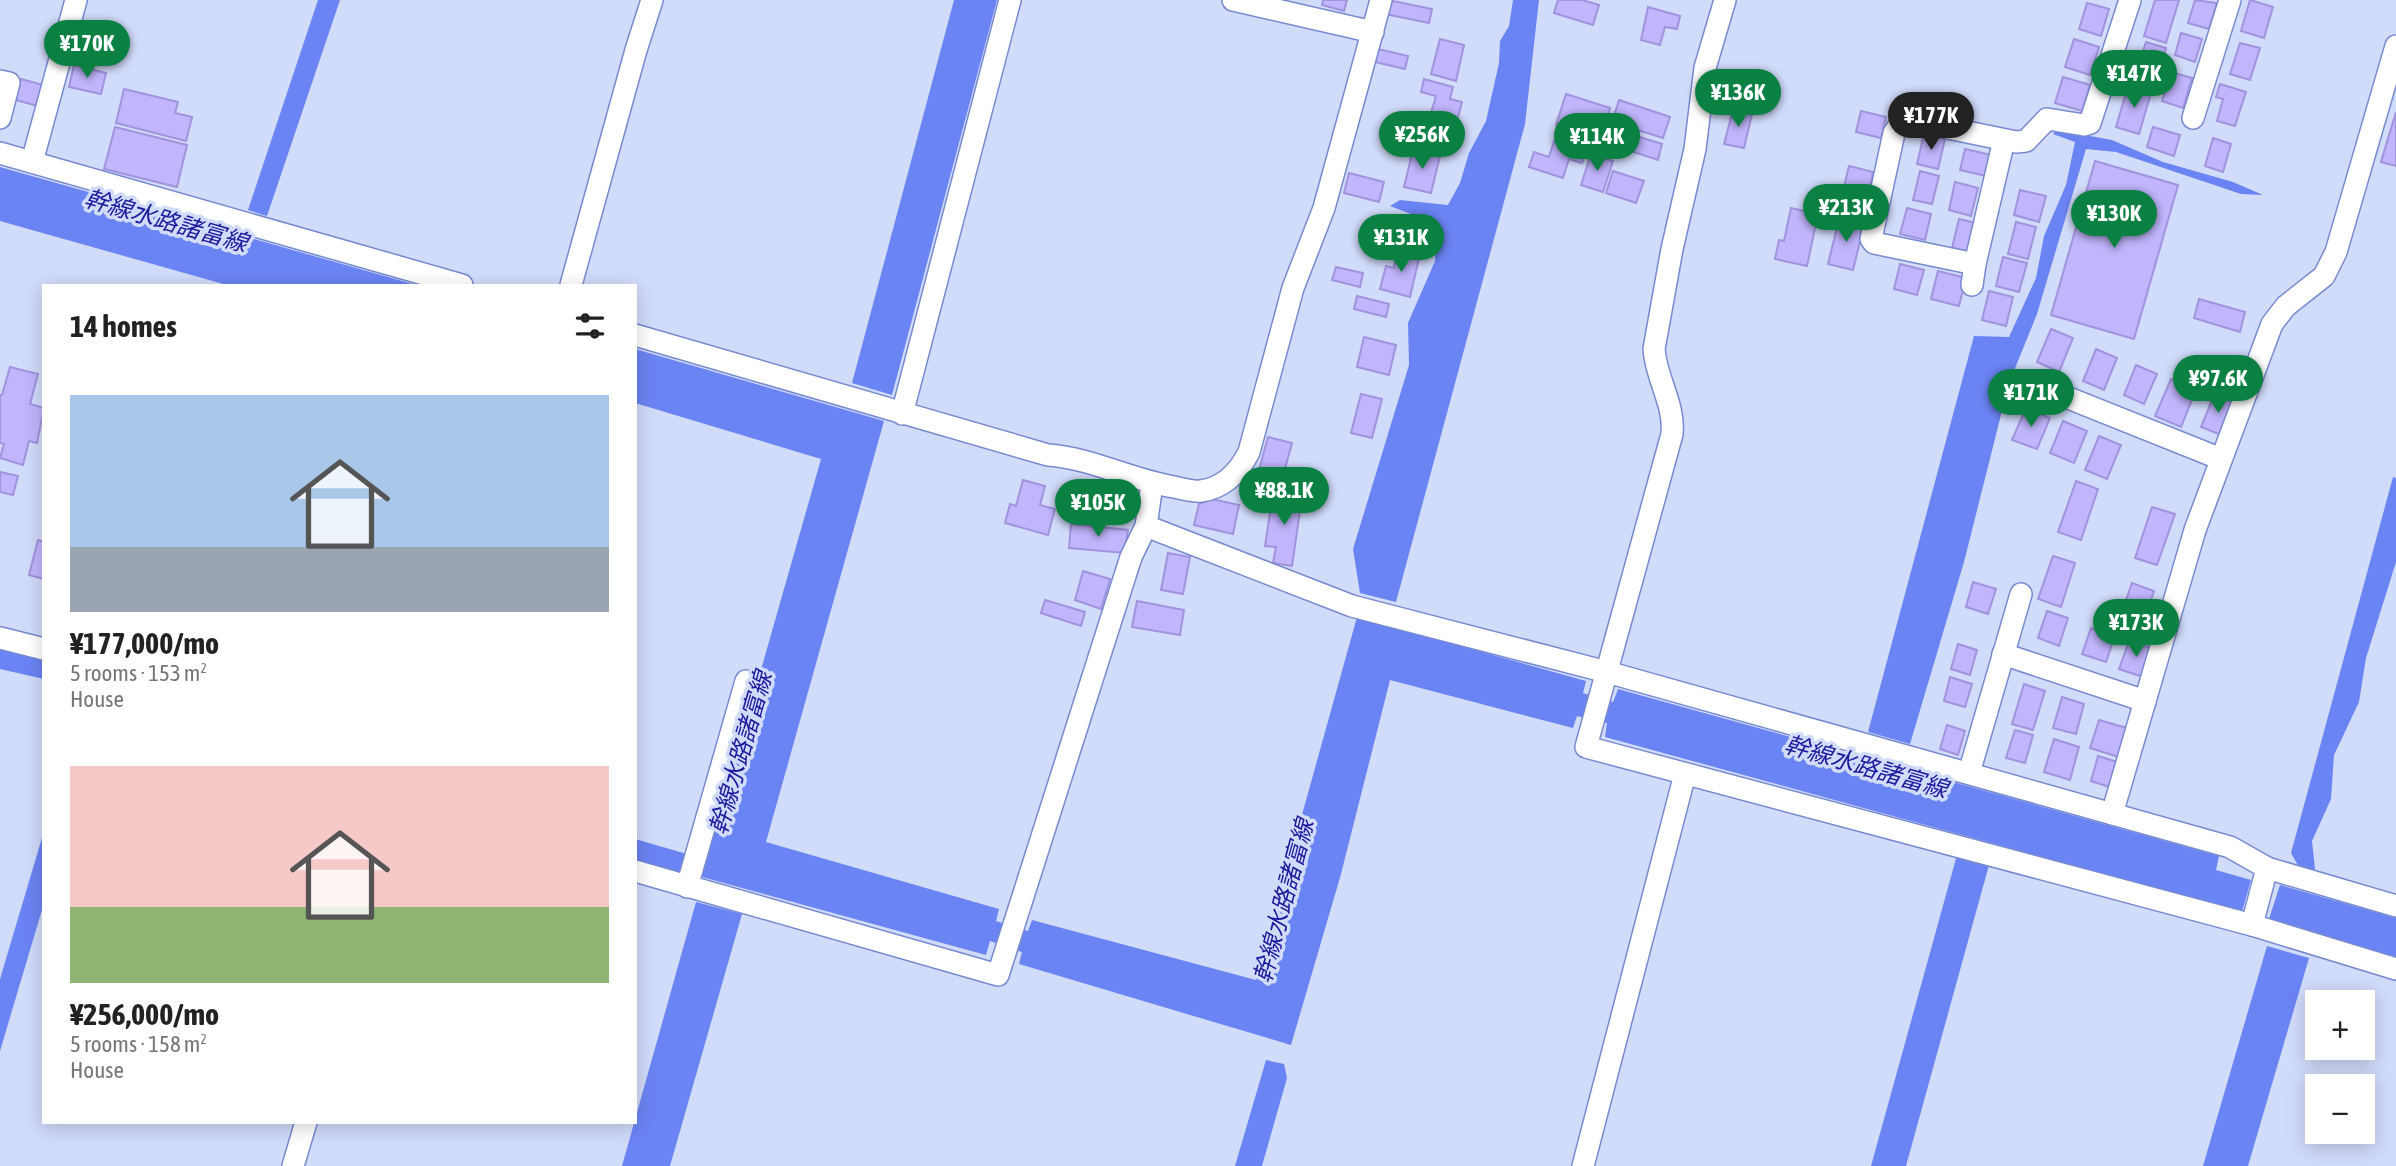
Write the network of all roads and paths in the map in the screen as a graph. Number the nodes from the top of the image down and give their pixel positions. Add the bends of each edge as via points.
1 (76, 0) edge
2 (652, 0) edge
3 (1010, 0) edge
4 (1233, 0) edge
5 (1381, 0) edge
6 (1725, 0) edge
7 (2130, 0) edge
8 (2230, 0) edge
9 (1373, 32) junction
10 (2396, 46) edge
11 (0, 80) edge
12 (0, 118) edge
13 (2193, 118) dead end
14 (2004, 140) junction
15 (0, 153) edge
16 (32, 162) junction
17 (459, 284) edge
18 (571, 284) edge
19 (637, 336) edge
20 (2026, 381) dead end
21 (902, 414) junction
22 (2221, 459) junction
23 (1152, 484) junction
24 (1146, 526) junction
25 (2021, 594) dead end
26 (0, 638) edge
27 (42, 648) edge
28 (2003, 654) junction
29 (1607, 672) junction
30 (746, 681) dead end
31 (2145, 701) junction
32 (1969, 773) junction
33 (1685, 774) junction
34 (2112, 814) junction
35 (637, 872) edge
36 (2265, 878) junction
37 (687, 887) junction
38 (2396, 906) edge
39 (2254, 918) junction
40 (2396, 969) edge
41 (305, 1124) edge
42 (293, 1166) edge
43 (1583, 1166) edge

1 - 16 street
2 - 18 street
3 - 21 street
4 - 9 street
5 - 9 street
6 - 29 street via 1705,68 1695,149 1654,349 1655,366 1671,410 1672,434
7 - 14 street via 2090,122 2047,119 2026,141
8 - 13 street
9 - 23 street via 1324,208 1293,288 1249,452 1241,468 1224,484 1199,492
10 - 22 street via 2336,252 2324,276 2286,306 2272,324
11 - 12 street via 9,83
14 - 14 street via 1974,275 1874,243 1871,239 1894,133 1902,121
15 - 16 street
16 - 17 street
19 - 21 street
20 - 22 street
21 - 23 street
22 - 31 street via 2195,530
23 - 24 street
24 - 29 street via 1352,606
24 - 37 street via 1131,557 998,975
25 - 28 street
26 - 27 street
28 - 31 street
28 - 32 street
29 - 32 street
29 - 33 street via 1586,747
30 - 37 street
31 - 34 street
32 - 34 street
33 - 39 street
33 - 43 street
34 - 36 street via 2230,848
35 - 37 street
36 - 38 street via 2304,879
36 - 39 street
39 - 40 street via 2294,939
41 - 42 street

